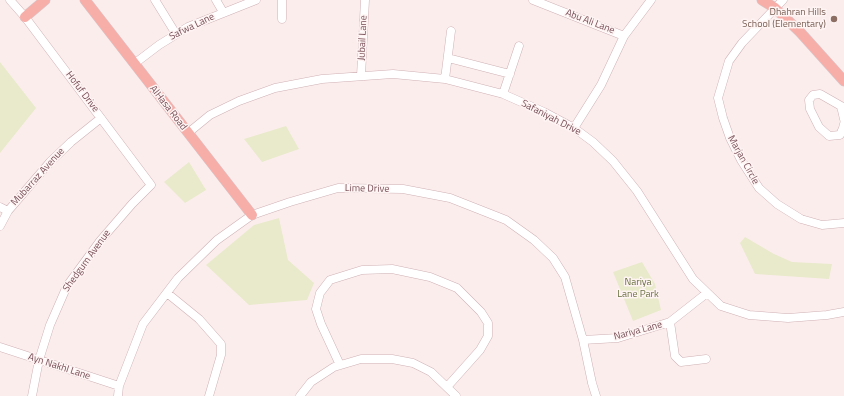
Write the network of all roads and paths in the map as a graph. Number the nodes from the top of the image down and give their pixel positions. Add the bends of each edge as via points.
1 (10, 0) edge
2 (45, 0) edge
3 (85, 0) edge
4 (156, 0) edge
5 (216, 0) edge
6 (256, 0) edge
7 (282, 0) edge
8 (365, 0) edge
9 (533, 0) edge
10 (650, 0) edge
11 (762, 0) edge
12 (783, 0) edge
13 (775, 8) junction
14 (223, 12) junction
15 (25, 17) junction
16 (282, 19) dead end
17 (451, 31) dead end
18 (176, 34) junction
19 (624, 36) junction
20 (519, 46) dead end
21 (448, 58) junction
22 (134, 64) junction
23 (510, 74) junction
24 (361, 76) junction
25 (445, 80) junction
26 (844, 81) edge
27 (503, 94) junction
28 (842, 105) edge
29 (101, 118) junction
30 (844, 119) edge
31 (844, 124) edge
32 (574, 128) junction
33 (188, 133) junction
34 (151, 185) joint
35 (0, 206) edge
36 (8, 210) junction
37 (252, 215) junction
38 (844, 223) edge
39 (0, 226) edge
40 (167, 293) junction
41 (707, 293) junction
42 (844, 312) edge
43 (670, 322) junction
44 (583, 340) junction
45 (0, 348) edge
46 (706, 359) dead end
47 (39, 360) junction
48 (337, 364) junction
49 (119, 386) junction
50 (447, 387) junction
51 (32, 396) edge
52 (118, 396) edge
53 (209, 396) edge
54 (300, 396) edge
55 (456, 396) edge
56 (596, 396) edge

1 - 15 street, Hofuf Drive
2 - 15 main road
3 - 22 main road, AlHasa Road
4 - 18 street
5 - 14 street
6 - 14 street, Safwa Lane
7 - 16 street
8 - 24 street, Jubail Lane
9 - 19 street, Abu Ali Lane
10 - 19 street
11 - 13 main road
12 - 13 street, Marjan Circle
13 - 26 main road
13 - 38 street, Marjan Circle via 729,61 718,98 723,118 741,160 763,192 800,219 822,225
14 - 18 street, Safwa Lane
15 - 29 street, Hofuf Drive
17 - 21 street
18 - 22 street, Safwa Lane
19 - 32 street via 601,86
20 - 23 street
21 - 23 street
21 - 25 street
22 - 33 main road, AlHasa Road
23 - 27 street
24 - 25 street, Safaniyah Drive via 393,74
24 - 33 street, Safaniyah Drive via 322,79 275,88 210,115
25 - 27 street, Safaniyah Drive
27 - 32 street, Safaniyah Drive
28 - 30 street
28 - 31 street via 820,94 809,100 810,109 819,127 829,136 840,135
29 - 34 street, Hofuf Drive
29 - 36 street, Mubarraz Avenue via 50,162
32 - 41 street, Safaniyah Drive via 613,161 638,191 693,279
33 - 37 main road, AlHasa Road
34 - 47 street, Shedgum Avenue via 100,241 67,286 50,325
35 - 36 street
36 - 39 street, Mubarraz Avenue
37 - 40 street, Lime Drive via 217,240 178,278
37 - 44 street, Lime Drive via 338,188 403,189 450,198 506,220 534,240 552,258 565,277
40 - 49 street, Lime Drive via 143,324
40 - 53 street via 199,319 221,344 221,355
41 - 42 street, Safaniyah Drive via 721,306 749,315 788,318
41 - 43 street, Nariya Lane
43 - 44 street, Nariya Lane via 618,338
43 - 46 street via 675,356 681,362
44 - 56 street, Lime Drive
45 - 47 street, Ayn Nakhl Lane
47 - 49 street, Ayn Nakhl Lane
47 - 51 street, Shedgum Avenue
48 - 50 street via 361,359 392,359 413,363 430,372
48 - 50 street via 316,309 320,293 330,280 362,270 392,269 430,277 457,288 488,323 488,336 480,350
48 - 54 street via 311,382
49 - 52 street, Lime Drive
50 - 55 street

